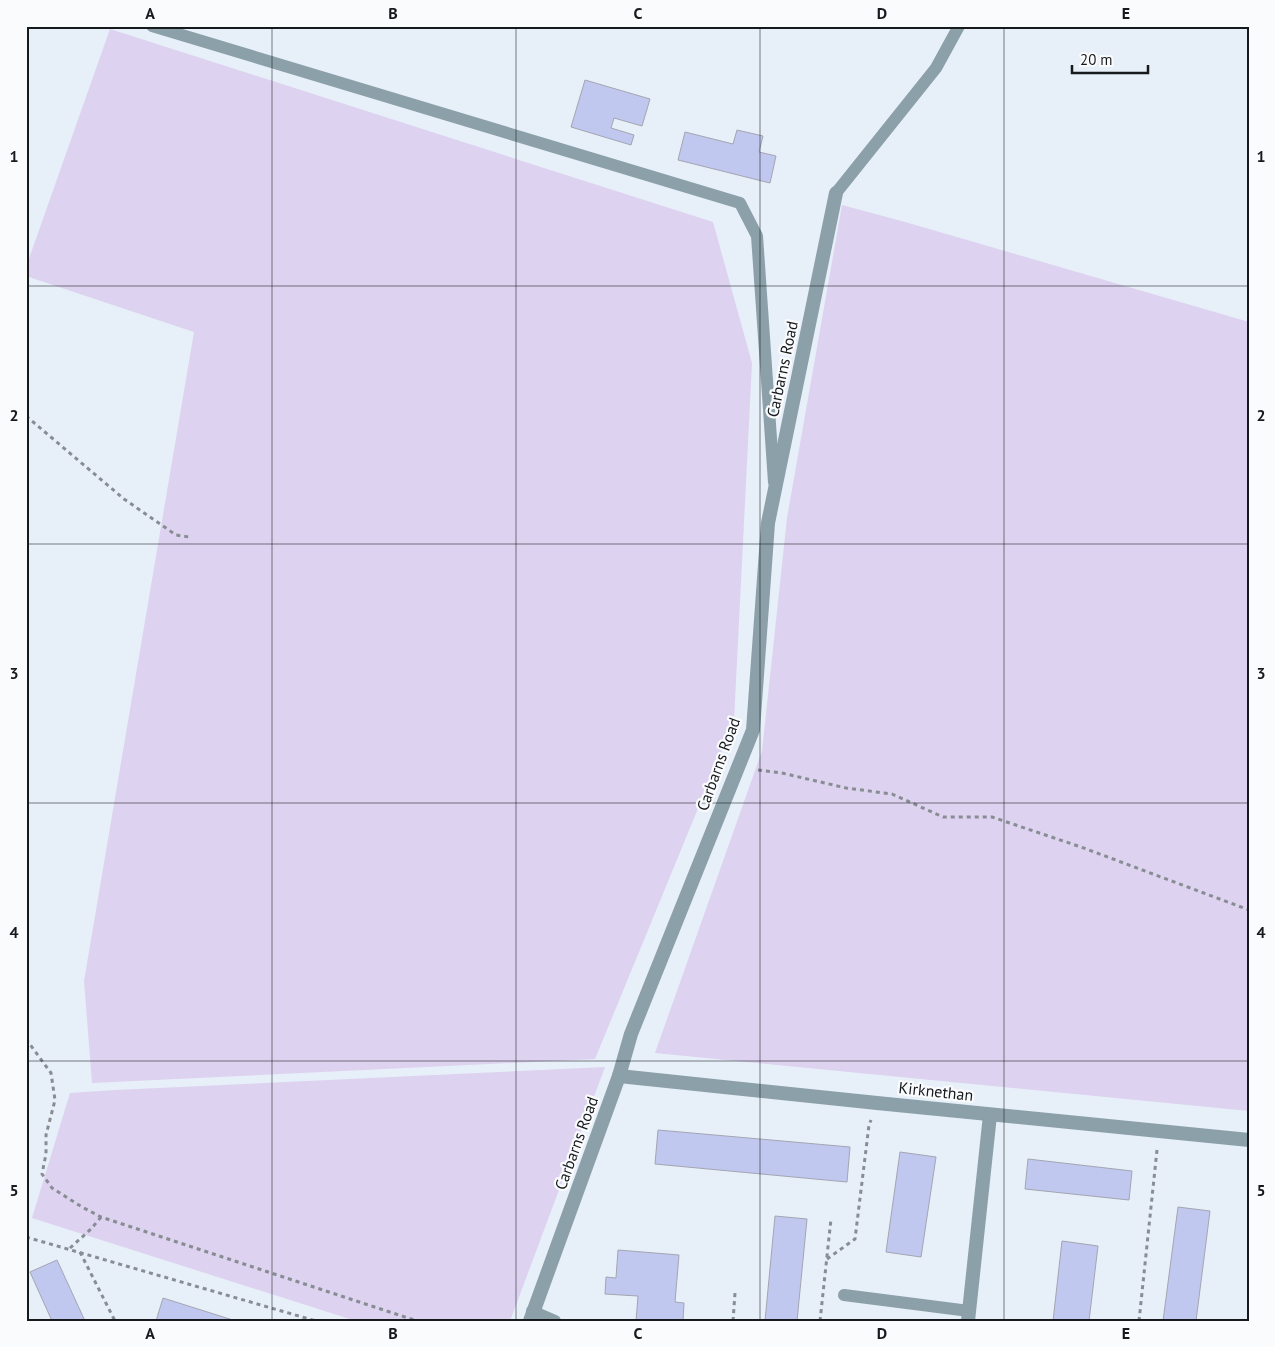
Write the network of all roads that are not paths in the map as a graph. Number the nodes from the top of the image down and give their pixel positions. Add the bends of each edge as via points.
1 (152, 26) edge
2 (959, 26) edge
3 (836, 193) joint
4 (774, 493) junction
5 (619, 1076) junction
6 (990, 1114) junction
7 (1249, 1140) edge
8 (844, 1295) dead end
9 (531, 1316) edge
10 (968, 1316) edge
11 (556, 1321) edge

1 - 4 lane via 740,203 757,236
2 - 3 lane via 936,68
3 - 4 street, Carbarns Road
4 - 5 street, Carbarns Road via 768,523 753,730 631,1034
5 - 6 street, Kirknethan
5 - 9 street, Carbarns Road
6 - 7 street, Kirknethan
6 - 10 street
8 - 10 lane
9 - 11 lane

